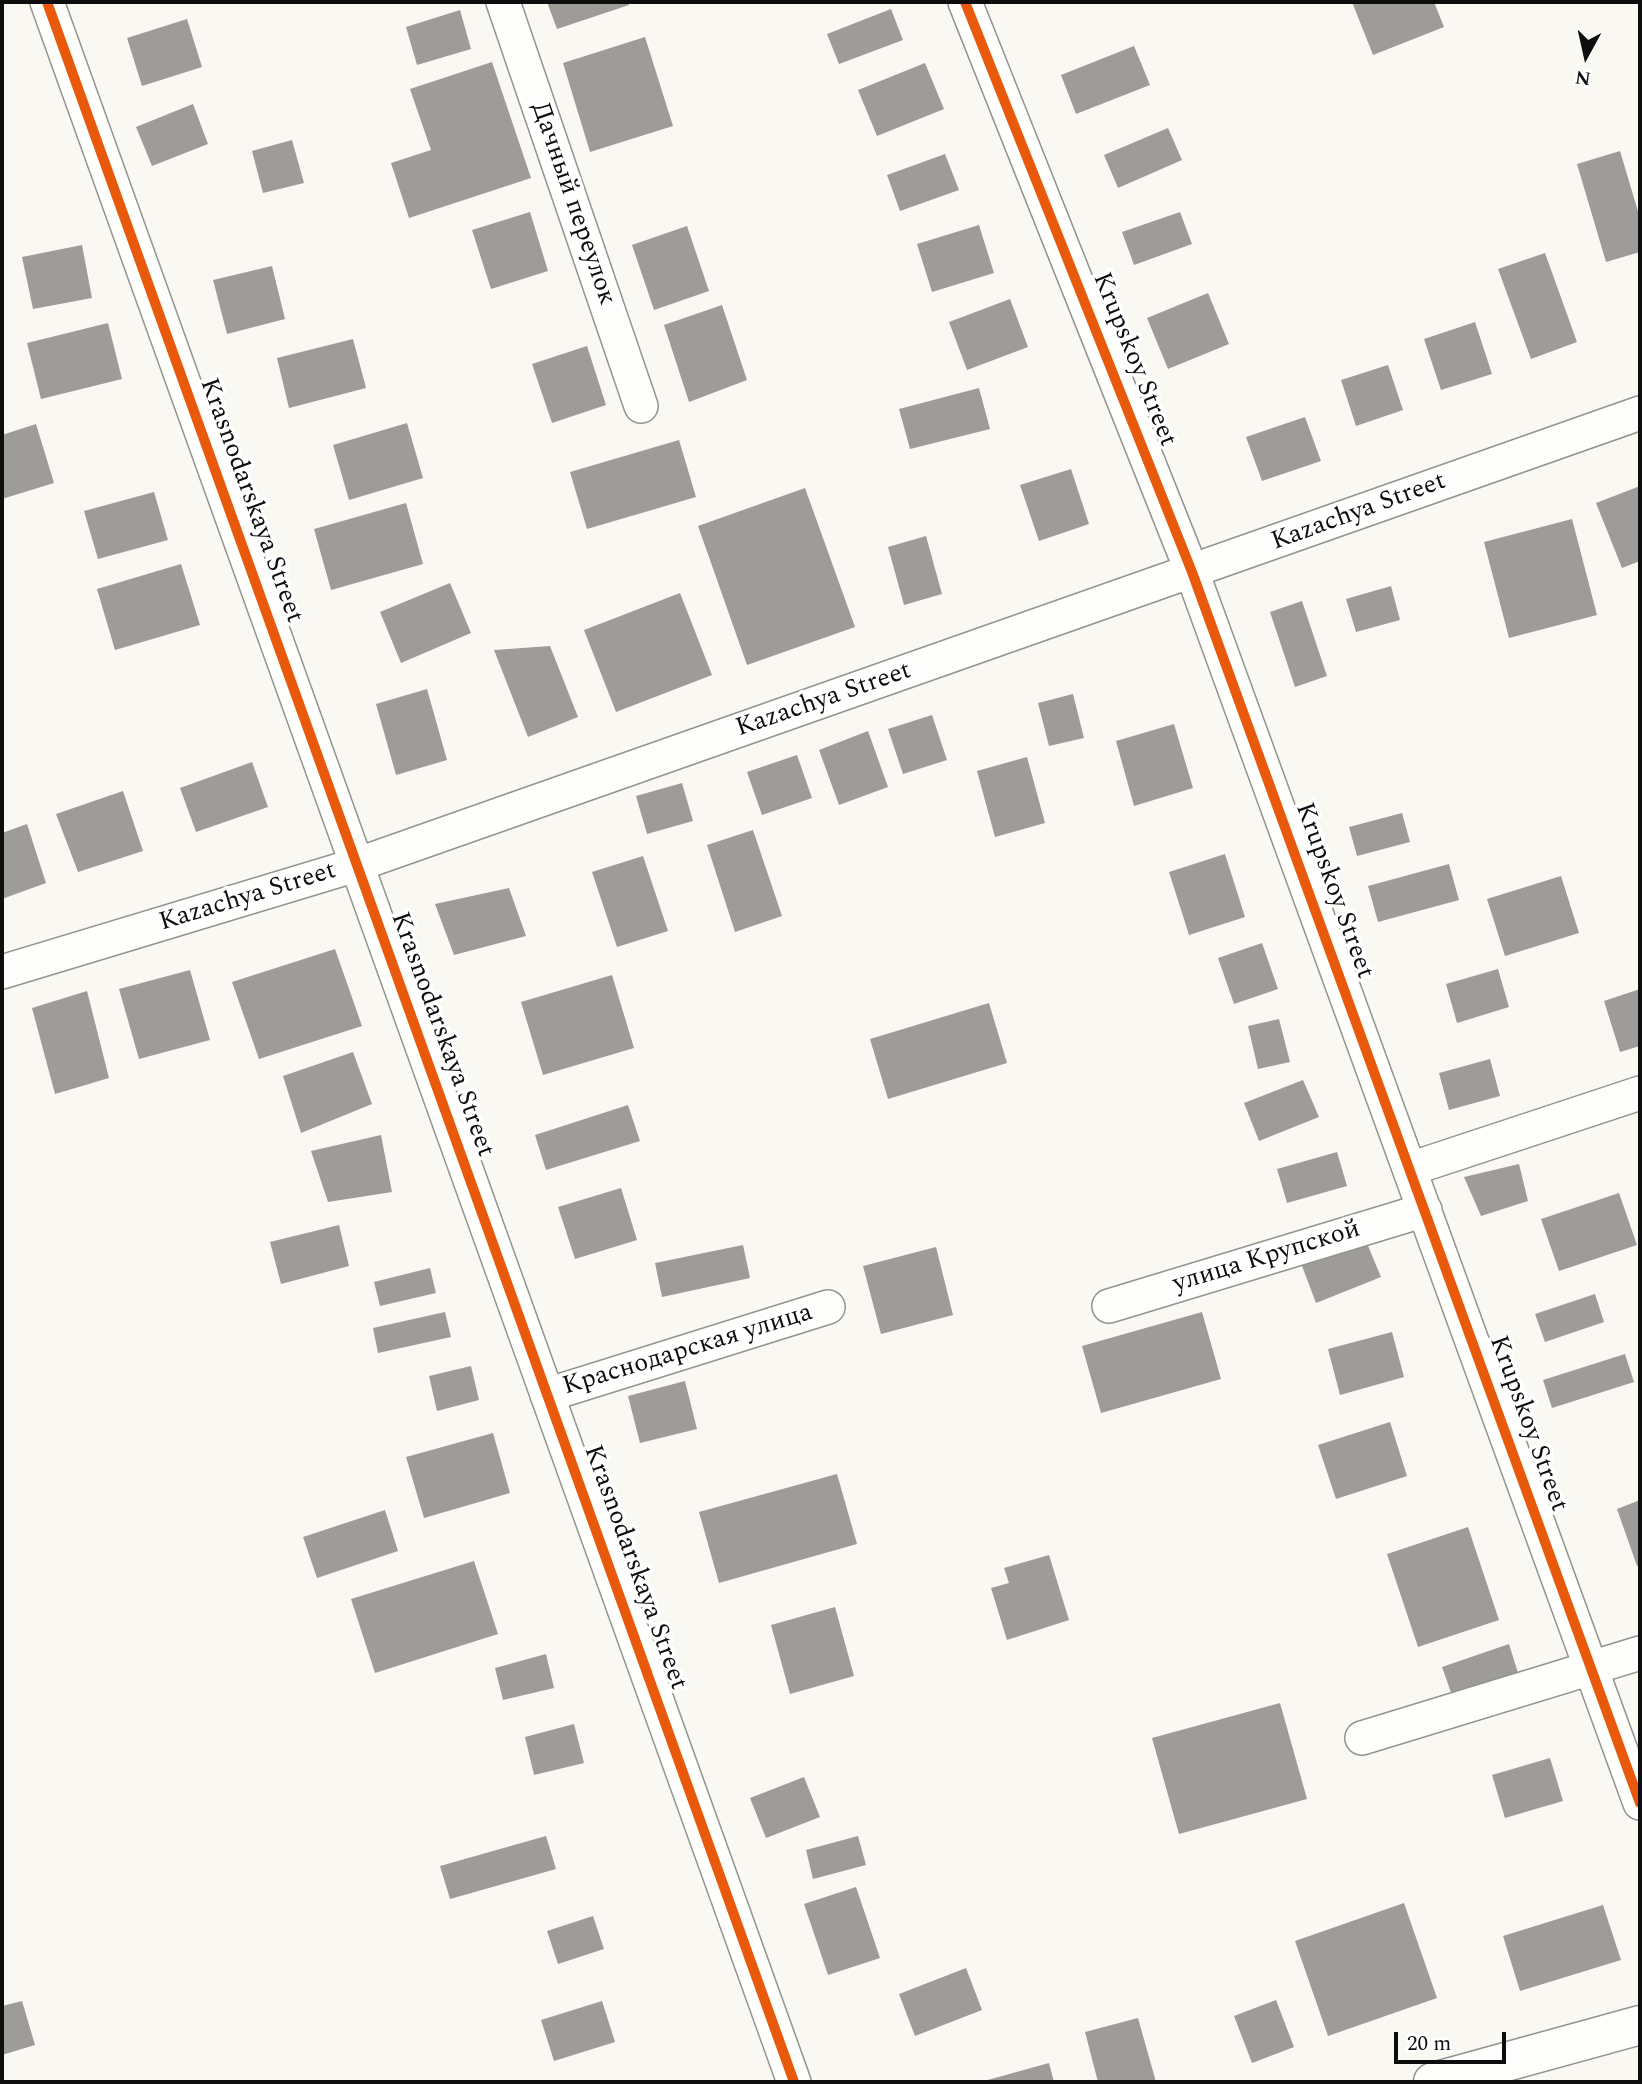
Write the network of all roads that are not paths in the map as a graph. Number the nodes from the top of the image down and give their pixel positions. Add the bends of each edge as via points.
1 (47, 2) edge
2 (503, 2) edge
3 (965, 2) edge
4 (640, 406) dead end
5 (1640, 412) edge
6 (1192, 572) junction
7 (356, 865) junction
8 (2, 972) edge
9 (1640, 1093) edge
10 (1409, 1169) junction
11 (1425, 1210) junction
12 (1109, 1306) dead end
13 (828, 1307) dead end
14 (547, 1395) junction
15 (1640, 1653) edge
16 (1591, 1668) junction
17 (1362, 1738) dead end
18 (1640, 1803) edge
19 (1640, 2025) edge
20 (794, 2082) edge
21 (1433, 2082) edge

1 - 7 street, Krasnodarskaya Street
2 - 4 street, Дачный переулок
3 - 6 street, Krupskoy Street
5 - 6 street, Kazachya Street
6 - 7 street, Kazachya Street
6 - 10 street, Krupskoy Street
7 - 8 street, Kazachya Street
7 - 14 street, Krasnodarskaya Street
9 - 10 street
10 - 11 street, Krupskoy Street
11 - 12 street, улица Крупской
11 - 16 street, Krupskoy Street
13 - 14 street, Краснодарская улица
14 - 20 street, Krasnodarskaya Street
15 - 16 street
16 - 17 street
16 - 18 street, Krupskoy Street
19 - 21 street

